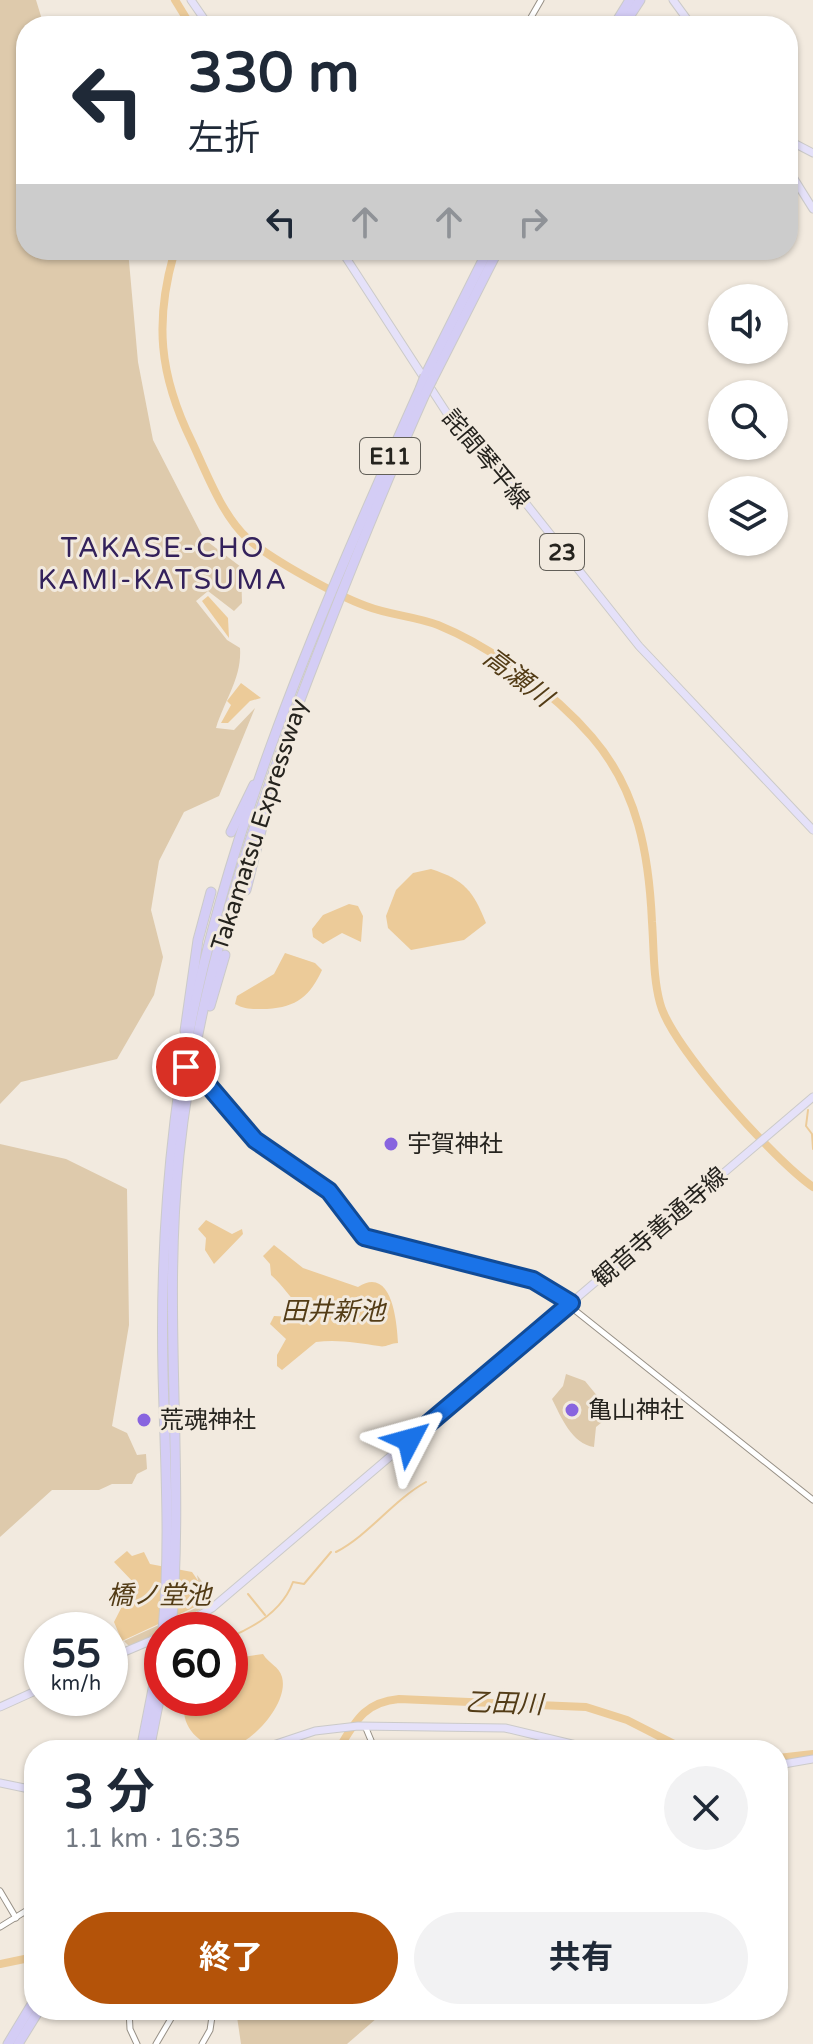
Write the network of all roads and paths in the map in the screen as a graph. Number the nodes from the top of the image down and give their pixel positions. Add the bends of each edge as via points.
1 (798, 185) edge
2 (813, 209) edge
3 (352, 260) edge
4 (483, 260) edge
5 (493, 260) edge
6 (428, 378) junction
7 (332, 607) junction
8 (293, 719) junction
9 (270, 754) junction
10 (813, 830) edge
11 (231, 832) dead end
12 (246, 890) dead end
13 (211, 892) dead end
14 (225, 955) dead end
15 (198, 1048) junction
16 (172, 1057) dead end
17 (813, 1097) edge
18 (175, 1122) junction
19 (571, 1303) junction
20 (813, 1500) edge
21 (171, 1558) junction
22 (165, 1612) edge
23 (172, 1612) edge
24 (205, 1612) edge
25 (24, 1696) edge
26 (0, 1707) edge
27 (148, 1716) edge
28 (156, 1716) edge
29 (365, 1726) junction
30 (143, 1740) edge
31 (151, 1740) edge
32 (286, 1740) edge
33 (371, 1740) edge
34 (555, 1740) edge
35 (813, 1759) edge
36 (788, 1763) edge
37 (0, 1783) edge
38 (24, 1788) edge
39 (0, 1891) edge
40 (24, 1913) edge
41 (16, 1918) junction
42 (0, 1927) edge
43 (24, 2018) edge
44 (33, 2020) edge
45 (130, 2020) edge
46 (170, 2020) edge
47 (212, 2020) edge
48 (8, 2044) edge
49 (18, 2044) edge
50 (137, 2044) edge
51 (156, 2044) edge
52 (202, 2044) edge

1 - 2 main road
3 - 10 main road, 詫間琴平線 / 23 via 450,418 524,501 639,646
4 - 6 highway, Takamatsu Expressway / E11
5 - 6 highway, Takamatsu Expressway / E11
6 - 7 highway, Takamatsu Expressway / E11, bridge
7 - 8 highway, Takamatsu Expressway / E11
7 - 9 highway, Takamatsu Expressway / E11
8 - 12 highway
8 - 15 highway, Takamatsu Expressway / E11 via 234,888
9 - 11 highway
9 - 18 highway, Takamatsu Expressway / E11 via 226,886
13 - 18 highway via 188,998
14 - 15 highway
15 - 21 highway, Takamatsu Expressway / E11 via 179,1155 172,1250
16 - 19 street, bridge via 201,1076 241,1127 329,1191 364,1237 533,1280
17 - 19 main road, 観音寺善通寺線
18 - 21 highway, Takamatsu Expressway / E11 via 163,1305
19 - 20 street
19 - 24 main road, 観音寺善通寺線
21 - 22 highway, Takamatsu Expressway / E11
21 - 23 highway, Takamatsu Expressway / E11
25 - 26 main road
27 - 30 highway
28 - 31 highway
29 - 32 main road
29 - 33 street
29 - 34 main road via 505,1728
35 - 36 main road
37 - 38 main road
39 - 41 street
40 - 41 street
41 - 42 street
43 - 48 highway
44 - 49 highway
45 - 50 street
46 - 51 street
47 - 52 street

